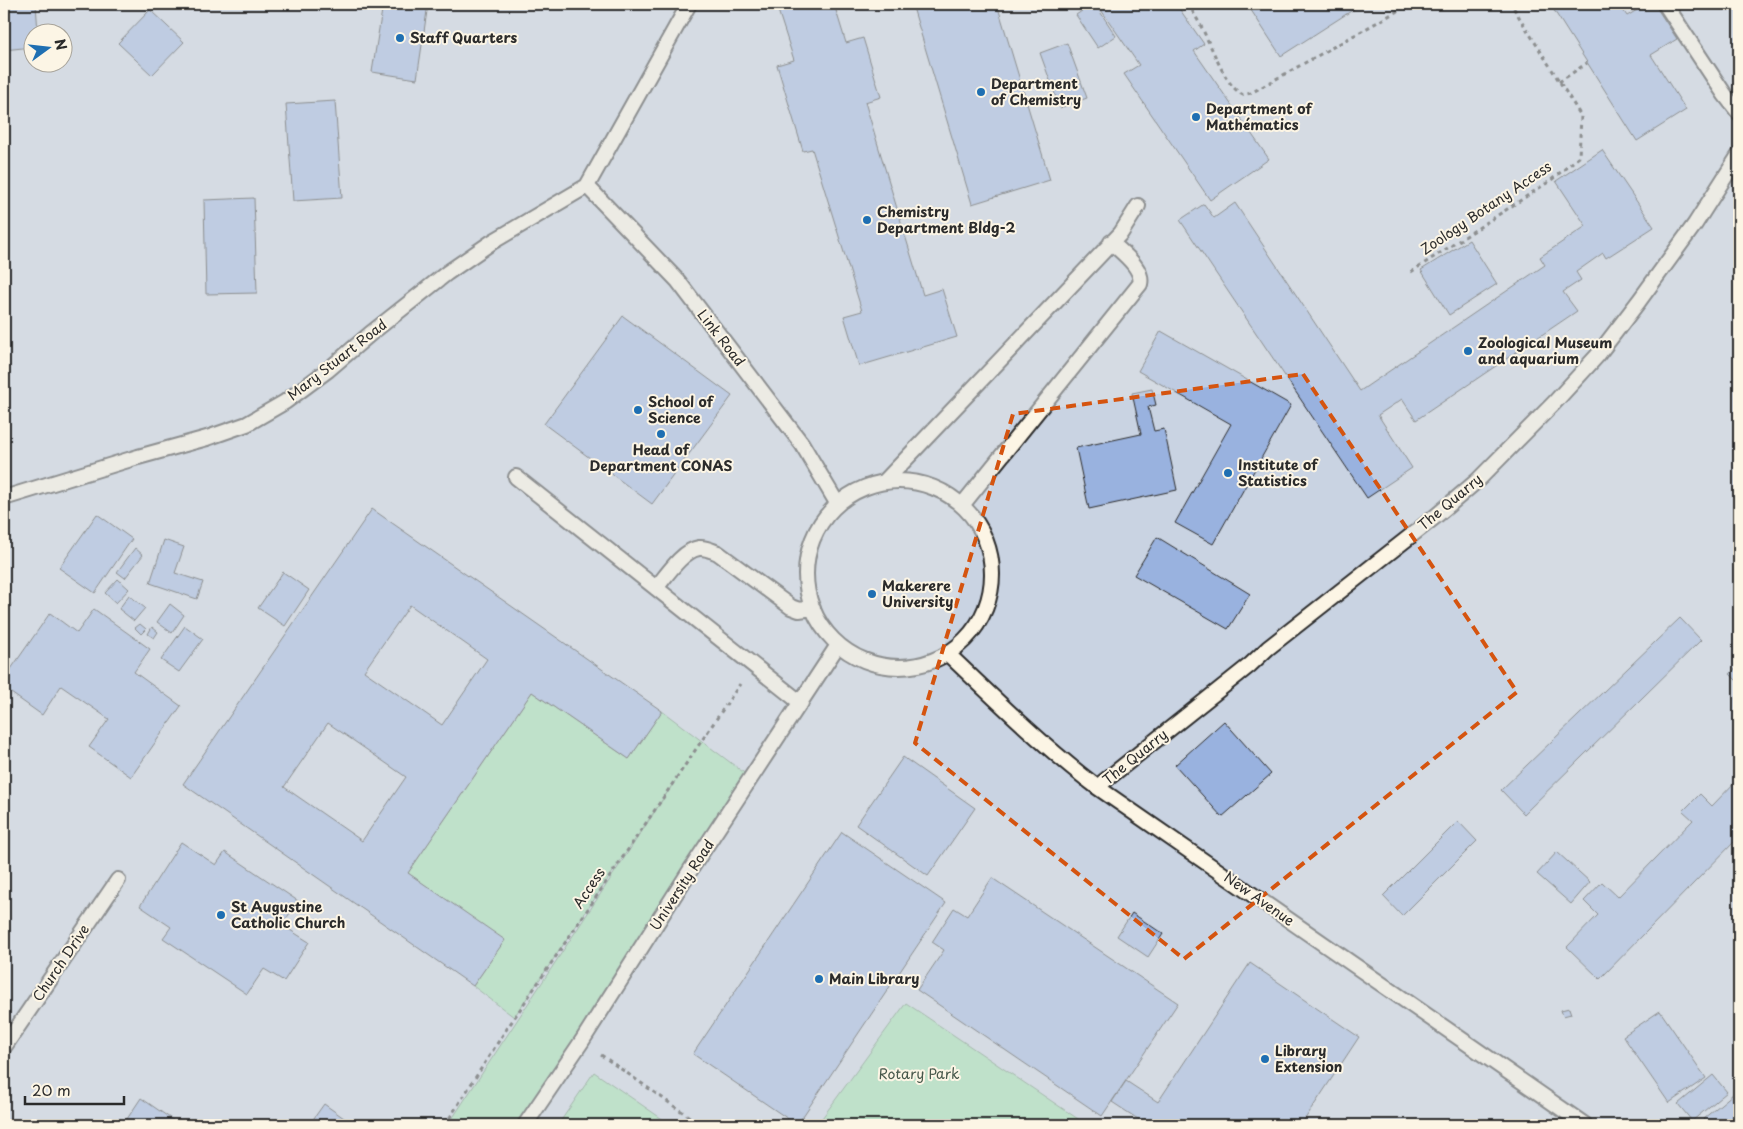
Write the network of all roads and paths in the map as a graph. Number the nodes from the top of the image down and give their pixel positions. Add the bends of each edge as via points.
1 (689, 4) edge
2 (1188, 4) edge
3 (1410, 4) edge
4 (1511, 4) edge
5 (1665, 4) edge
6 (1587, 63) dead end
7 (1559, 82) junction
8 (1739, 113) edge
9 (1739, 155) edge
10 (588, 186) junction
11 (1138, 206) dead end
12 (1111, 242) junction
13 (1411, 272) dead end
14 (516, 477) dead end
15 (886, 480) junction
16 (4, 498) edge
17 (837, 503) junction
18 (963, 504) junction
19 (656, 588) junction
20 (813, 608) junction
21 (838, 645) junction
22 (948, 654) junction
23 (753, 665) junction
24 (801, 703) junction
25 (1097, 787) junction
26 (118, 880) dead end
27 (582, 1042) junction
28 (4, 1047) edge
29 (445, 1125) edge
30 (524, 1125) edge
31 (701, 1125) edge
32 (1585, 1125) edge

1 - 10 lane
2 - 3 path via 1227,78 1241,94 1246,95
4 - 7 path, Zoology Botany Access
5 - 8 lane
6 - 7 path
7 - 13 path, Zoology Botany Access via 1581,116 1578,156 1550,181
9 - 25 lane, The Quarry via 1695,224 1597,356 1478,480
10 - 16 lane, Mary Stuart Road via 447,272 328,370 285,402 247,424
10 - 17 lane, Link Road via 678,281 802,444
11 - 12 lane
12 - 15 lane
12 - 18 lane via 1137,268 1140,284
14 - 19 lane
15 - 17 lane via 860,488
15 - 18 lane via 914,480 940,489
17 - 20 lane via 817,528 807,558 807,591
18 - 22 lane via 981,527 991,554 993,583 985,612 970,636
19 - 20 lane via 687,552 706,548 718,553 792,607 798,610
19 - 23 lane
20 - 21 lane via 818,620
21 - 22 lane via 863,661 892,668 921,666
21 - 24 lane, University Road
22 - 25 lane, New Avenue via 1033,734
23 - 24 lane
23 - 29 path, Access
24 - 27 lane, University Road
25 - 32 lane, New Avenue
26 - 28 lane, Church Drive
27 - 30 lane, University Road
27 - 31 path

